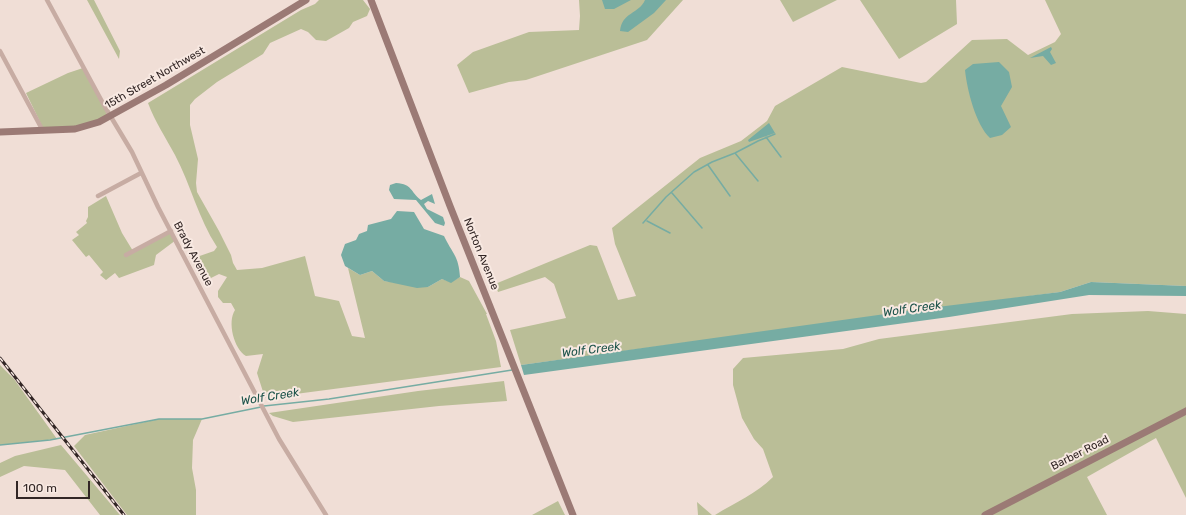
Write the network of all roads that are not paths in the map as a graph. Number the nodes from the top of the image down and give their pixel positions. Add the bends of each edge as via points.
1 (47, 0) edge
2 (306, 0) edge
3 (371, 0) edge
4 (0, 51) edge
5 (111, 116) junction
6 (42, 131) junction
7 (0, 132) edge
8 (141, 173) junction
9 (98, 196) dead end
10 (171, 231) junction
11 (126, 255) dead end
12 (1186, 411) edge
13 (326, 515) edge
14 (573, 515) edge
15 (985, 515) edge

1 - 5 street, Brady Avenue
2 - 5 main road, 15th Street Northwest
3 - 14 main road, Norton Avenue
4 - 6 street
5 - 6 main road, 15th Street Northwest via 75,129
5 - 8 street, Brady Avenue
6 - 7 main road, 15th Street Northwest
8 - 9 street
8 - 10 street, Brady Avenue
10 - 11 street
10 - 13 street, Brady Avenue via 258,400
12 - 15 main road, Barber Road

